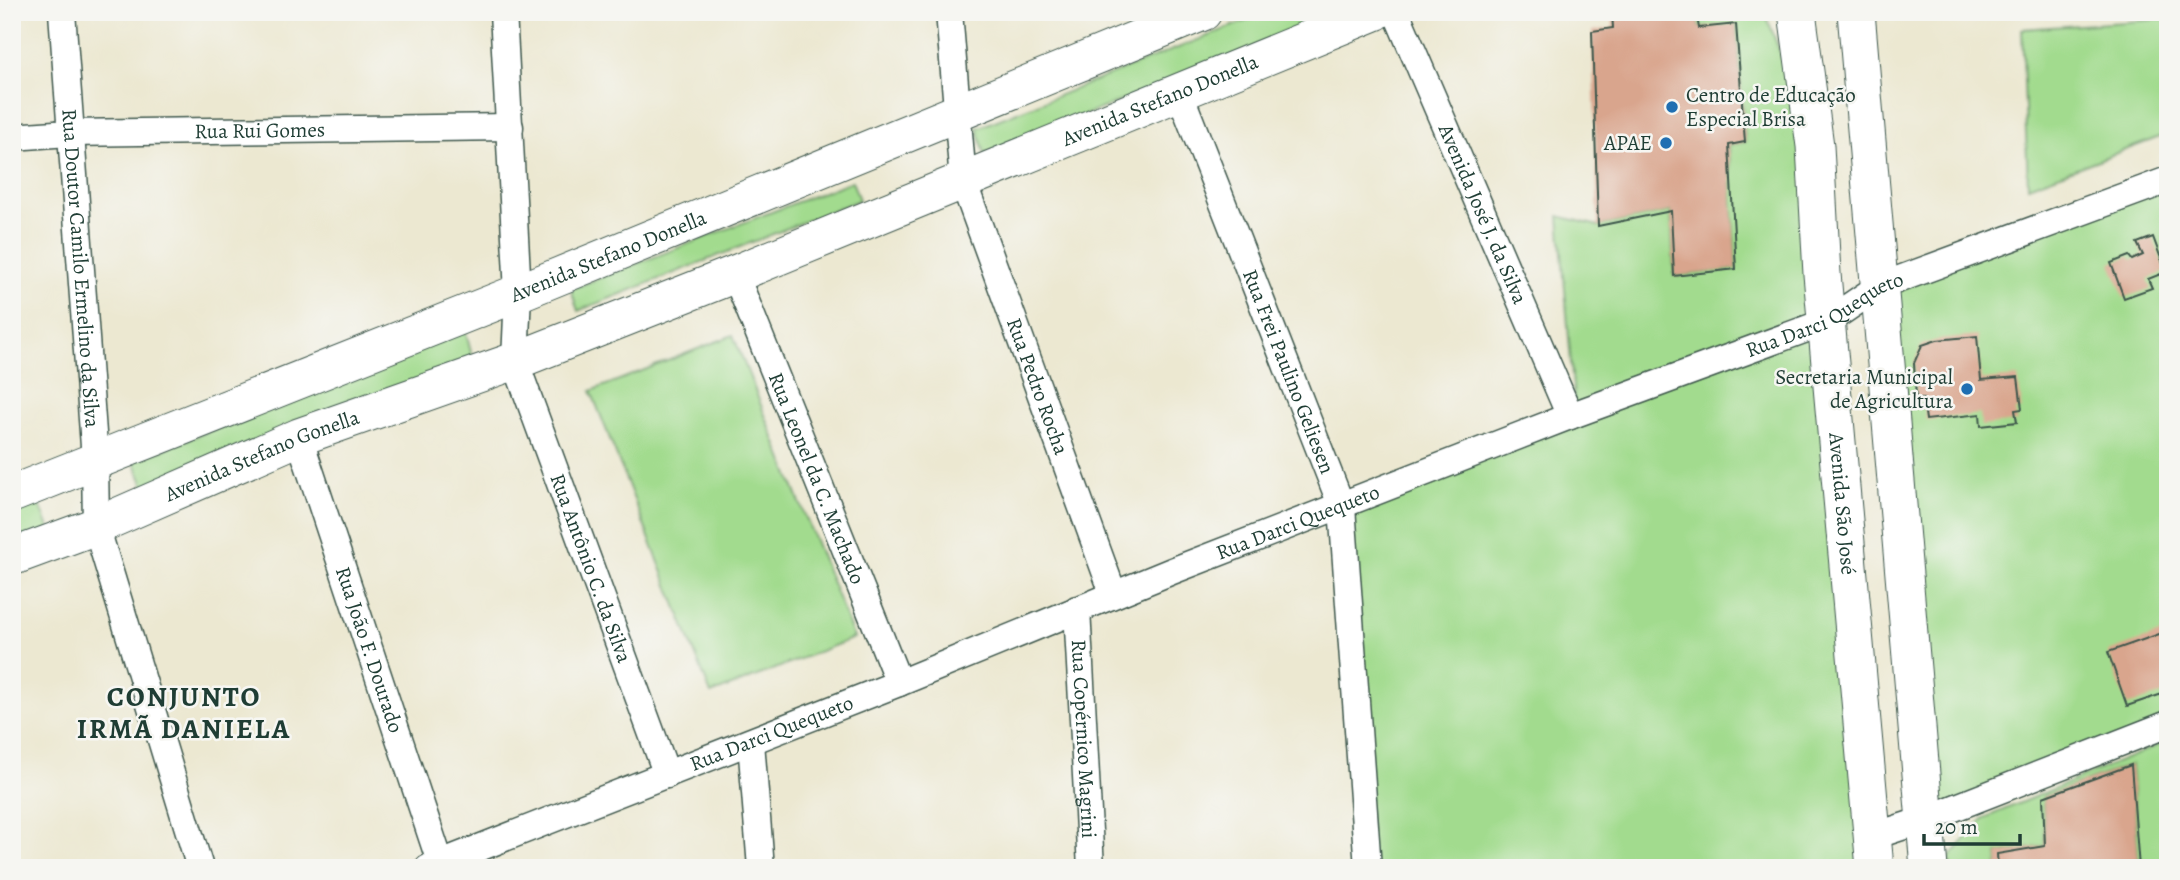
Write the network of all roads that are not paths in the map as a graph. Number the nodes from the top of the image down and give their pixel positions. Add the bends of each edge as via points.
1 (62, 12) edge
2 (503, 12) edge
3 (948, 12) edge
4 (1203, 12) edge
5 (1375, 12) edge
6 (1396, 12) edge
7 (1797, 12) edge
8 (1856, 12) edge
9 (1180, 94) junction
10 (956, 113) junction
11 (510, 127) junction
12 (69, 133) junction
13 (12, 137) edge
14 (2168, 180) edge
15 (963, 181) junction
16 (735, 274) junction
17 (1878, 287) junction
18 (518, 293) junction
19 (1828, 321) junction
20 (515, 361) junction
21 (1570, 416) junction
22 (299, 438) junction
23 (95, 460) junction
24 (12, 494) edge
25 (1342, 507) junction
26 (96, 526) junction
27 (12, 557) edge
28 (1113, 593) junction
29 (1077, 609) junction
30 (899, 683) junction
31 (2168, 724) edge
32 (751, 742) junction
33 (667, 775) junction
34 (1926, 819) junction
35 (1875, 852) edge
36 (437, 866) edge
37 (200, 868) edge
38 (761, 868) edge
39 (1091, 868) edge
40 (1368, 868) edge
41 (1929, 868) edge

1 - 12 street, Rua Doutor Camilo Ermelino da Silva
2 - 11 street
3 - 10 street, Rua Pedro Rocha
4 - 10 street, Avenida Stefano Donella
5 - 9 street, Avenida Stefano Donella
6 - 21 street, Avenida José J. da Silva
7 - 19 street, Avenida São José via 1815,146
8 - 17 street
9 - 15 street, Avenida Stefano Donella
9 - 25 street, Rua Frei Paulino Geliesen
10 - 15 street, Rua Pedro Rocha
10 - 18 street, Avenida Stefano Donella
11 - 12 street, Rua Rui Gomes
11 - 18 street
12 - 13 street, Rua Rui Gomes
12 - 23 street, Rua Doutor Camilo Ermelino da Silva
14 - 17 street, Rua Darci Quequeto
15 - 16 street, Avenida Stefano Donella
15 - 28 street, Rua Pedro Rocha
16 - 20 street, Avenida Stefano Donella
16 - 30 street, Rua Leonel da C. Machado
17 - 19 street, Rua Darci Quequeto
17 - 34 street
18 - 20 street
18 - 23 street, Avenida Stefano Donella
19 - 21 street, Rua Darci Quequeto
19 - 35 street, Avenida São José
20 - 22 street, Avenida Stefano Gonella
20 - 33 street, Rua Antônio C. da Silva
21 - 25 street, Rua Darci Quequeto
22 - 26 street, Avenida Stefano Gonella
22 - 36 street, Rua João F. Dourado
23 - 24 street, Avenida Stefano Donella
23 - 26 street, Rua Doutor Camilo Ermelino da Silva
25 - 28 street, Rua Darci Quequeto
25 - 40 street, Rua Frei Paulino Geliesen
26 - 27 street, Avenida Stefano Gonella
26 - 37 street, Rua Doutor Camilo Ermelino da Silva
28 - 29 street, Rua Darci Quequeto
29 - 30 street, Rua Darci Quequeto
29 - 39 street, Rua Copérnico Magrini
30 - 32 street, Rua Darci Quequeto
31 - 34 street
32 - 33 street, Rua Darci Quequeto
32 - 38 street
33 - 36 street, Rua Darci Quequeto
34 - 35 street
34 - 41 street

